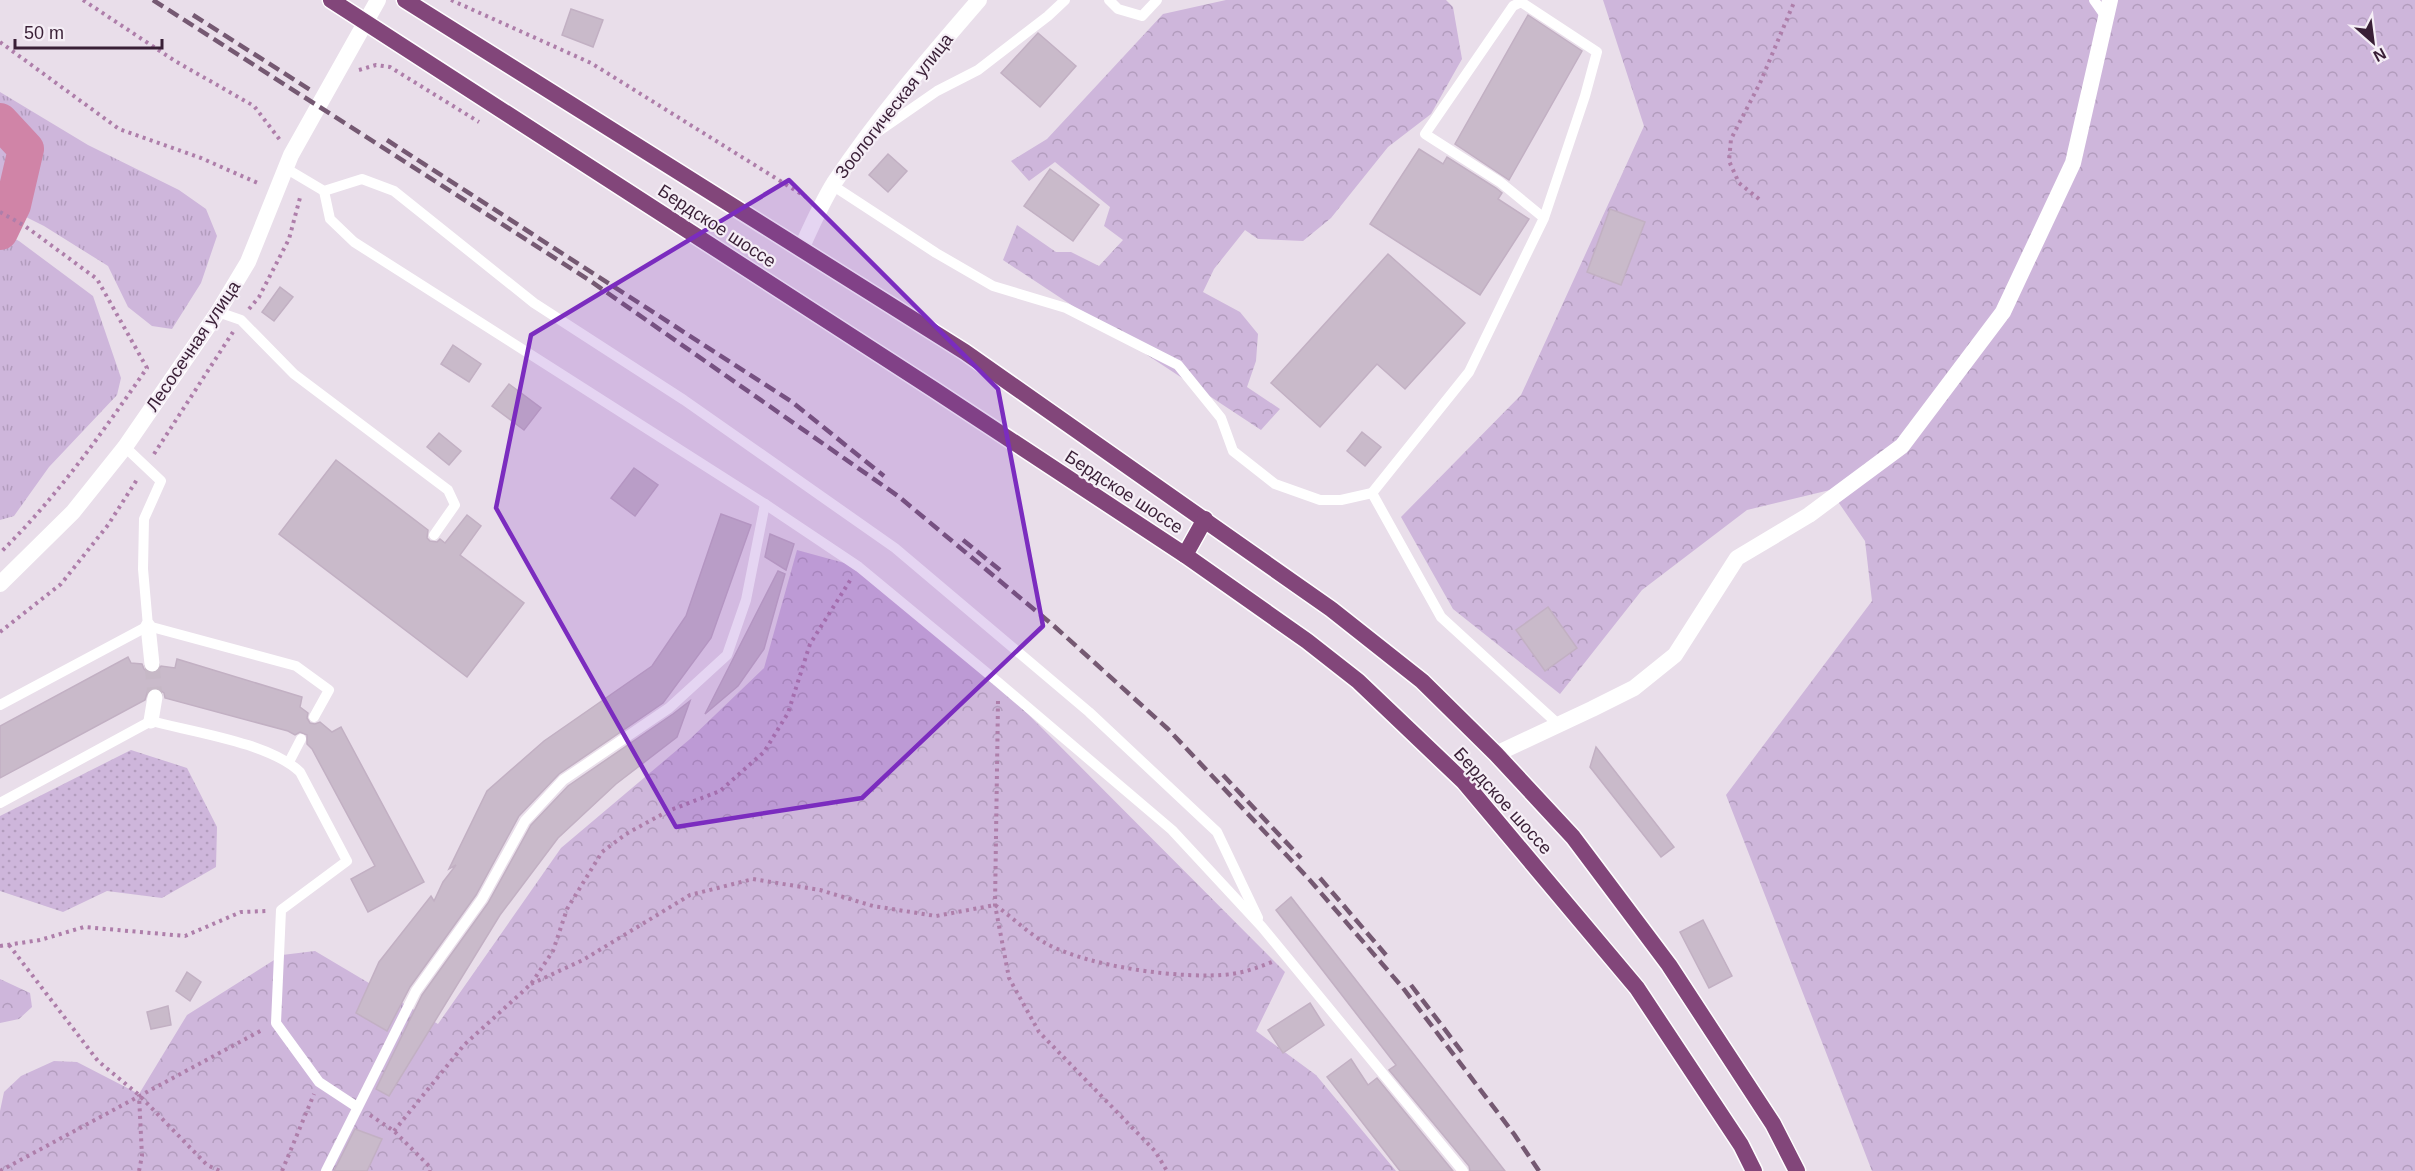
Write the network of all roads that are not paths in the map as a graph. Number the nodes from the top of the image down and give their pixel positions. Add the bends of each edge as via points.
1 (331, 0) edge
2 (378, 0) edge
3 (405, 0) edge
4 (979, 0) edge
5 (1065, 0) edge
6 (1108, 0) edge
7 (1157, 0) edge
8 (2094, 0) edge
9 (2108, 8) edge
10 (365, 22) junction
11 (862, 143) junction
12 (292, 172) dead end
13 (832, 185) junction
14 (324, 191) junction
15 (1544, 218) junction
16 (801, 249) junction
17 (218, 312) junction
18 (125, 447) junction
19 (1372, 493) junction
20 (765, 504) junction
21 (1205, 519) junction
22 (434, 535) dead end
23 (1185, 555) junction
24 (0, 584) edge
25 (148, 626) junction
26 (152, 664) tunnel mouth
27 (155, 697) tunnel mouth
28 (0, 705) edge
29 (314, 717) dead end
30 (151, 721) junction
31 (1558, 724) junction
32 (301, 739) dead end
33 (1496, 754) junction
34 (289, 762) junction
35 (0, 803) edge
36 (1262, 927) junction
37 (357, 1107) junction
38 (326, 1171) edge
39 (1463, 1171) edge
40 (1754, 1171) edge
41 (1797, 1171) edge

1 - 10 highway, Бердское шоссе
2 - 10 street
3 - 16 highway, Бердское шоссе
4 - 11 street, Зоологическая улица
5 - 11 lane via 978,70 936,91
6 - 7 lane via 1118,9 1142,16
8 - 9 lane
9 - 31 street via 2073,163 2013,291 2003,312 1902,446 1809,515 1737,558 1675,655 1634,688
10 - 17 street, Лесосечная улица via 291,155 248,262
10 - 23 highway, Бердское шоссе
11 - 13 street, Зоологическая улица
12 - 14 lane
13 - 16 street, Зоологическая улица
13 - 19 lane via 993,286 1066,309 1178,365 1221,418 1233,451 1275,484 1320,500
14 - 20 lane via 330,219 354,242
14 - 36 lane via 362,179 394,191 534,303 684,400 895,548 1089,712 1217,832
15 - 15 lane via 1500,182 1425,134 1513,6 1521,2 1597,52
15 - 19 lane via 1468,372
16 - 21 highway, Бердское шоссе via 965,352
17 - 18 street, Лесосечная улица
17 - 22 lane via 241,320 294,374 448,490 455,505
18 - 24 street, Лесосечная улица via 74,512
18 - 25 lane via 161,481 144,519
19 - 31 lane via 1441,617
20 - 36 lane via 859,567 1172,830
20 - 37 lane via 746,600 727,655 669,708 563,780 525,821 482,899 416,992
21 - 23 highway
21 - 33 highway, Бердское шоссе via 1331,609 1422,681
23 - 40 highway, Бердское шоссе via 1358,681 1464,782 1638,988
25 - 26 street
25 - 28 lane
25 - 29 lane via 296,666 329,690
27 - 30 street
30 - 34 lane via 270,752
30 - 35 lane
31 - 33 street
32 - 34 lane
33 - 41 highway, Бердское шоссе via 1573,837 1669,965 1773,1124
34 - 37 lane via 300,772 347,861 281,910 276,1023 319,1082
36 - 39 lane
37 - 38 lane

